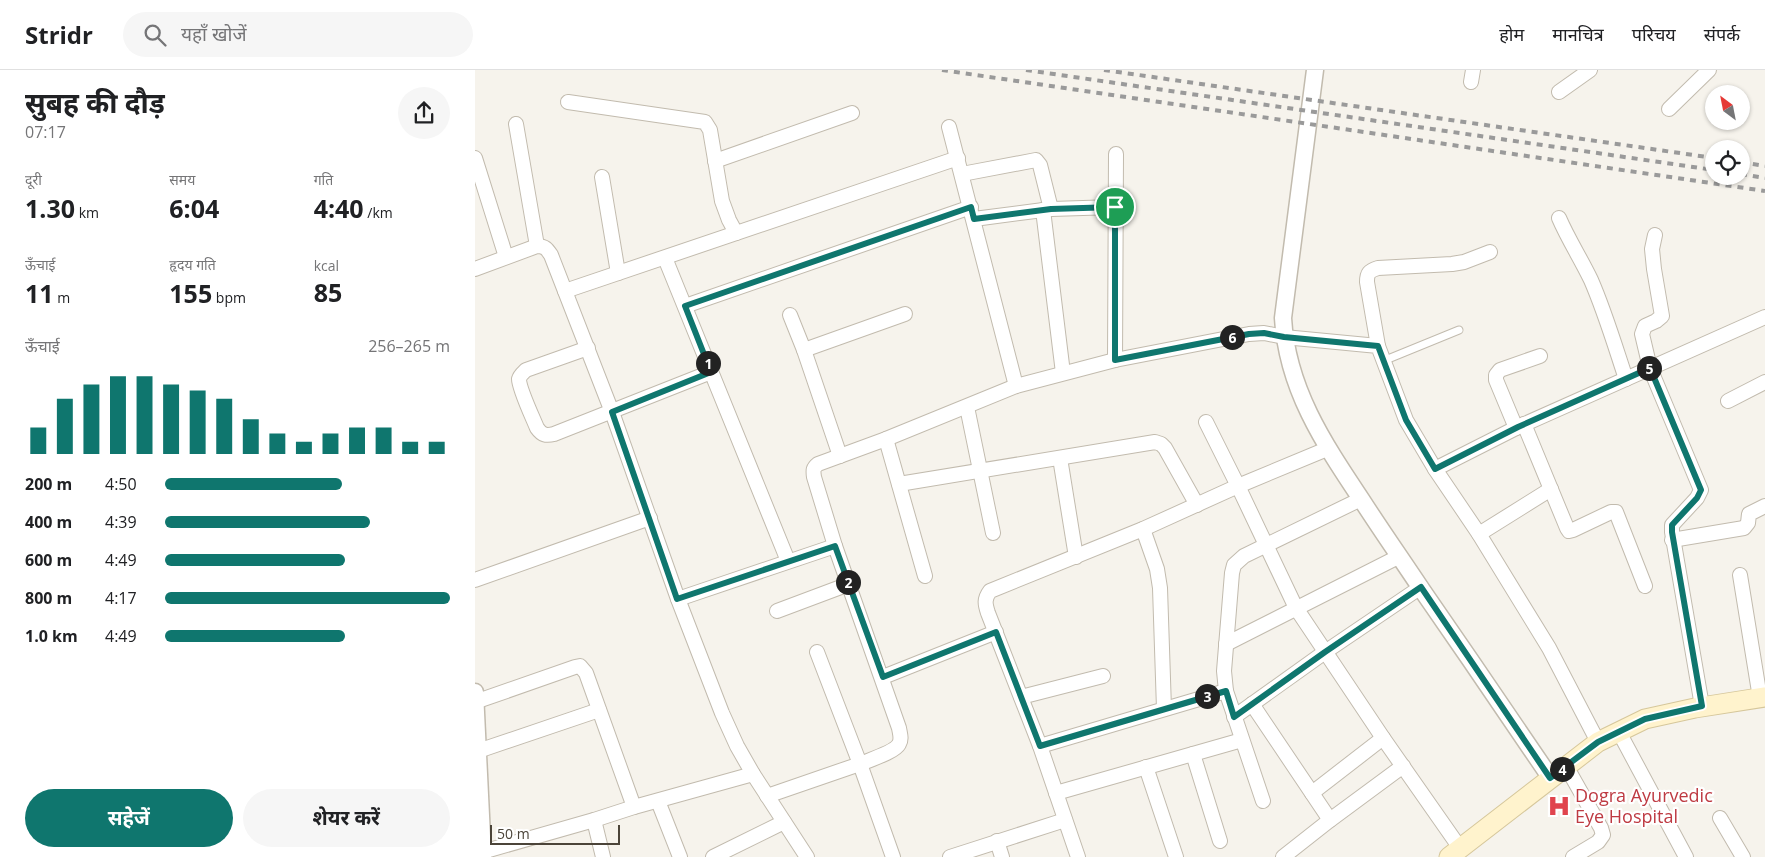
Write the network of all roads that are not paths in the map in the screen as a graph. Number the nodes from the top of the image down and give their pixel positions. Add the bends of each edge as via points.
1 (1315, 70) edge
2 (1590, 70) edge
3 (1709, 70) edge
4 (1559, 92) dead end
5 (568, 102) dead end
6 (1669, 108) dead end
7 (852, 113) dead end
8 (516, 124) dead end
9 (949, 127) dead end
10 (1116, 154) dead end
11 (475, 158) edge
12 (958, 158) junction
13 (715, 161) junction
14 (962, 174) junction
15 (602, 177) dead end
16 (1115, 207) junction
17 (1047, 209) junction
18 (972, 213) junction
19 (1559, 218) dead end
20 (736, 233) junction
21 (1655, 235) dead end
22 (537, 246) junction
23 (1490, 252) dead end
24 (506, 257) junction
25 (665, 258) junction
26 (475, 268) edge
27 (619, 273) junction
28 (565, 291) junction
29 (685, 306) junction
30 (790, 314) dead end
31 (905, 314) dead end
32 (1765, 317) edge
33 (1459, 330) dead end
34 (1284, 337) junction
35 (1378, 346) junction
36 (588, 348) junction
37 (804, 350) junction
38 (1540, 356) dead end
39 (1115, 360) junction
40 (1383, 361) junction
41 (1650, 368) junction
42 (711, 372) junction
43 (1063, 373) junction
44 (1626, 379) junction
45 (1765, 382) edge
46 (1016, 386) junction
47 (1728, 401) dead end
48 (967, 407) junction
49 (612, 412) junction
50 (1206, 422) dead end
51 (1520, 426) junction
52 (886, 439) junction
53 (1327, 449) junction
54 (840, 456) junction
55 (1060, 458) junction
56 (979, 469) junction
57 (1435, 469) junction
58 (899, 484) junction
59 (1238, 486) junction
60 (1551, 489) junction
61 (1361, 499) junction
62 (1197, 505) junction
63 (1765, 506) edge
64 (650, 518) junction
65 (1143, 529) junction
66 (993, 533) dead end
67 (1479, 534) junction
68 (1672, 540) junction
69 (1265, 545) junction
70 (835, 546) junction
71 (1076, 557) junction
72 (1398, 557) junction
73 (788, 561) junction
74 (1740, 575) dead end
75 (925, 576) dead end
76 (475, 580) edge
77 (849, 584) junction
78 (1645, 586) dead end
79 (1421, 587) junction
80 (677, 599) junction
81 (1296, 608) junction
82 (777, 611) dead end
83 (996, 632) junction
84 (1226, 644) junction
85 (817, 652) dead end
86 (1325, 652) junction
87 (1103, 676) dead end
88 (883, 677) junction
89 (1226, 691) junction
90 (475, 692) edge
91 (1021, 697) junction
92 (1763, 698) edge
93 (475, 702) edge
94 (1252, 704) junction
95 (1702, 706) junction
96 (1164, 709) junction
97 (599, 710) junction
98 (1234, 717) junction
99 (1619, 732) junction
100 (1383, 738) junction
101 (1242, 740) junction
102 (1598, 742) junction
103 (1040, 746) junction
104 (478, 751) junction
105 (1193, 754) junction
106 (859, 764) junction
107 (1403, 766) junction
108 (1566, 766) junction
109 (1146, 767) junction
110 (753, 774) junction
111 (1550, 778) junction
112 (1056, 793) junction
113 (1312, 793) junction
114 (767, 796) junction
115 (658, 801) junction
116 (1263, 801) dead end
117 (634, 807) junction
118 (1720, 818) dead end
119 (594, 820) junction
120 (1065, 820) junction
121 (1330, 820) junction
122 (784, 822) junction
123 (997, 841) junction
124 (1220, 841) dead end
125 (1454, 852) edge
126 (480, 854) edge
127 (603, 857) edge
128 (680, 857) edge
129 (713, 857) edge
130 (807, 857) edge
131 (893, 857) edge
132 (950, 857) edge
133 (1002, 857) edge
134 (1078, 857) edge
135 (1176, 857) edge
136 (1283, 857) edge
137 (1573, 857) edge
138 (1686, 857) edge
139 (1743, 857) edge

1 - 34 street via 1283,318
2 - 4 street
3 - 6 street
5 - 13 street via 705,122 709,125
7 - 13 street
8 - 22 street
9 - 12 street
10 - 16 street
11 - 24 street
12 - 14 street
12 - 20 street
13 - 20 street via 725,210
14 - 17 street via 1037,160
14 - 18 street
15 - 27 street
16 - 17 street
16 - 39 street
17 - 18 street
17 - 43 street
18 - 29 street
18 - 46 street
19 - 44 street via 1593,286
20 - 25 street
21 - 41 street via 1652,249 1662,316 1645,326 1642,334
22 - 24 street
22 - 28 street via 548,249
23 - 35 street via 1458,263 1370,270 1367,282
24 - 26 street
25 - 27 street
25 - 29 street
27 - 28 street
28 - 36 street
29 - 42 street
30 - 37 street
31 - 37 street
32 - 41 street
33 - 40 lane
34 - 35 street
34 - 39 street via 1249,334
34 - 53 street via 1299,391
35 - 40 street
36 - 49 street
36 - 49 street via 526,370 519,380 521,388 541,434 547,435
37 - 54 street
38 - 51 street via 1500,370 1496,375
39 - 43 street
40 - 57 street via 1406,420
41 - 44 street
41 - 68 street via 1701,490 1672,525
42 - 49 street
42 - 73 street
43 - 46 street
44 - 51 street
45 - 47 street
46 - 48 street
48 - 52 street
48 - 56 street
49 - 64 street
50 - 59 street
51 - 57 street
51 - 60 street
52 - 54 street
52 - 58 street
53 - 59 street
53 - 61 street
54 - 70 street via 818,464 813,471
55 - 56 street
55 - 62 street via 1155,442 1161,444
55 - 71 street
56 - 58 street
56 - 66 street
57 - 67 street
58 - 75 street
59 - 62 street
59 - 69 street
60 - 67 street
60 - 78 street via 1569,531 1616,512
61 - 69 street
61 - 72 street
62 - 65 street
63 - 68 street via 1749,514 1744,528
64 - 76 street
64 - 80 street
65 - 71 street
65 - 96 street via 1160,588
67 - 102 street via 1549,648
68 - 95 street
69 - 81 street
69 - 84 street via 1234,565
70 - 73 street
70 - 77 street
71 - 83 street via 991,592 986,597 986,605
72 - 79 street
72 - 81 street
73 - 80 street
74 - 92 street
77 - 82 street
77 - 88 street
79 - 86 street
79 - 111 street
80 - 110 street via 722,713
81 - 84 street
81 - 86 street
83 - 88 street
83 - 91 street
84 - 89 street
85 - 106 street
86 - 94 street
86 - 100 street
87 - 91 street
88 - 106 street via 901,736 899,746
89 - 96 street
89 - 98 street
90 - 93 street
91 - 103 street
92 - 95 main road
93 - 97 street via 580,666 586,673
93 - 104 street
94 - 98 street
94 - 113 street
95 - 99 main road via 1645,719
96 - 103 street
97 - 104 street
97 - 117 street
98 - 101 street
99 - 102 main road
99 - 138 street
100 - 107 street
100 - 113 street
101 - 105 street
101 - 116 street
102 - 108 main road
103 - 112 street
104 - 126 street
105 - 109 street
105 - 124 street
106 - 114 street
106 - 131 street
107 - 121 street
107 - 125 street
108 - 111 main road
108 - 137 street via 1603,835 1598,842
109 - 112 street
109 - 135 street
110 - 114 street
110 - 115 street
111 - 125 main road
112 - 120 street
113 - 121 street
114 - 122 street
115 - 117 street
115 - 128 street
117 - 119 street
118 - 139 street
119 - 126 street
119 - 127 street
120 - 123 street
120 - 134 street
121 - 136 street
122 - 129 street
122 - 130 street
123 - 132 street
123 - 133 street

